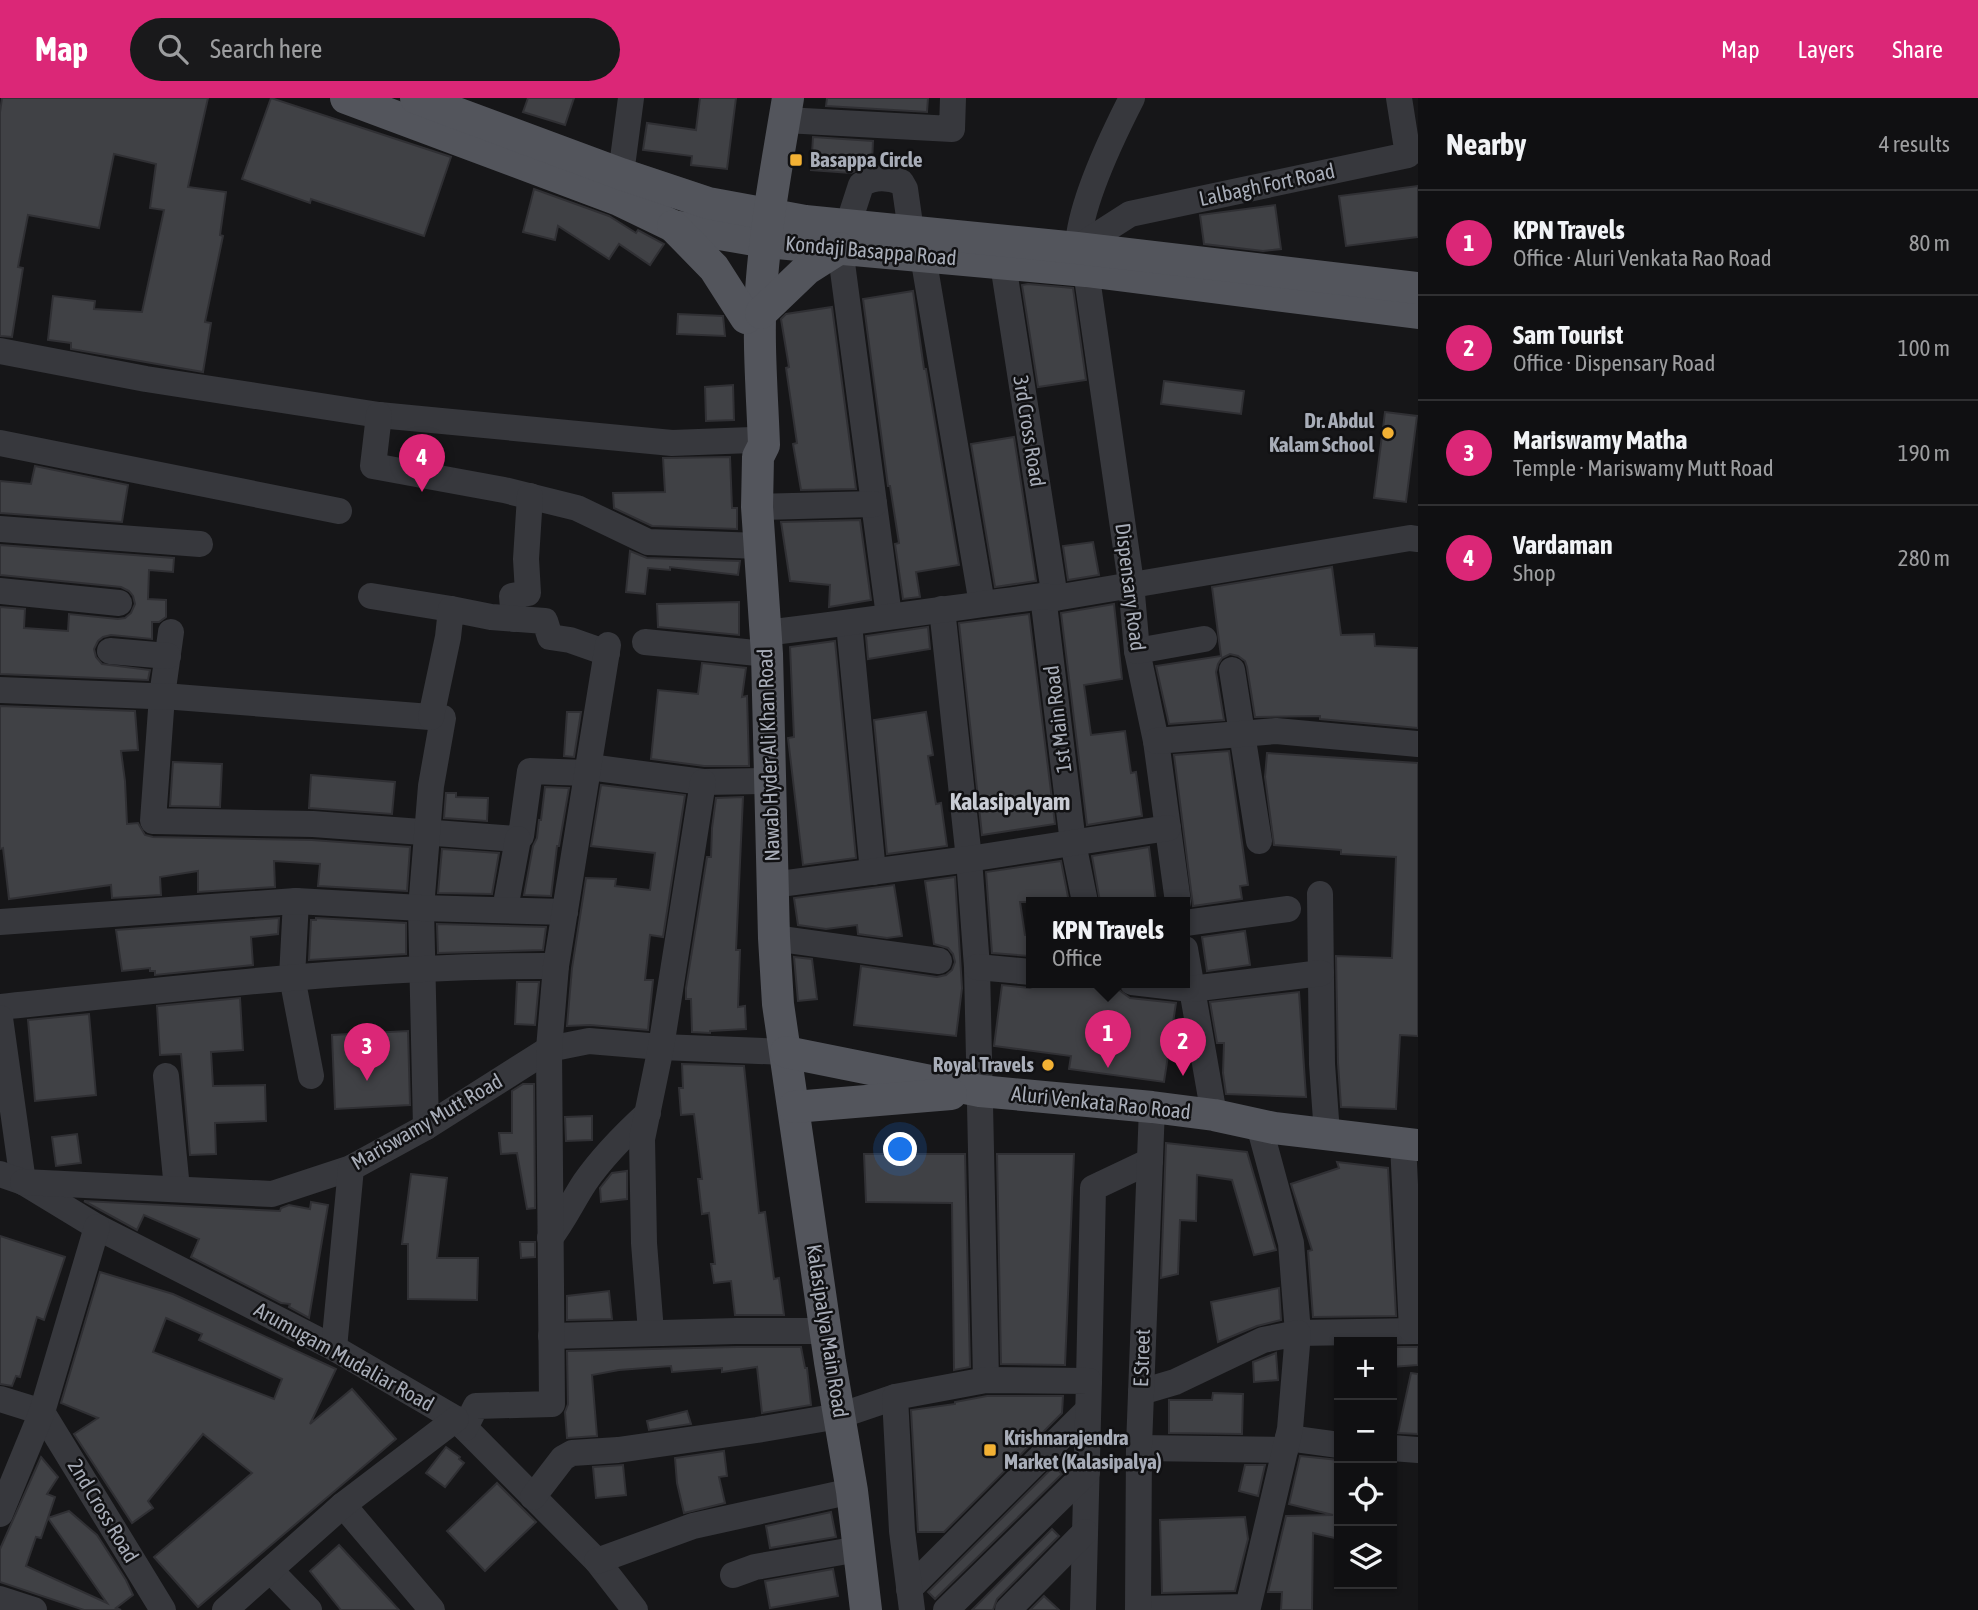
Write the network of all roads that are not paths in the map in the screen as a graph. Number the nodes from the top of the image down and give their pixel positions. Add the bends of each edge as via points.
1 (346, 98) edge
2 (416, 98) edge
3 (631, 98) edge
4 (953, 98) edge
5 (1132, 98) edge
6 (1399, 98) edge
7 (781, 105) edge
8 (621, 174) junction
9 (673, 226) junction
10 (756, 226) junction
11 (844, 237) junction
12 (917, 244) junction
13 (1082, 260) junction
14 (1003, 264) junction
15 (1418, 288) edge
16 (1418, 313) edge
17 (753, 315) junction
18 (0, 351) edge
19 (379, 415) junction
20 (0, 443) edge
21 (755, 449) junction
22 (530, 496) junction
23 (874, 504) junction
24 (757, 507) junction
25 (339, 511) dead end
26 (0, 528) edge
27 (1418, 539) edge
28 (200, 544) dead end
29 (760, 546) junction
30 (1131, 583) junction
31 (0, 591) edge
32 (372, 596) dead end
33 (1049, 596) junction
34 (119, 603) dead end
35 (982, 604) junction
36 (451, 609) junction
37 (942, 609) junction
38 (889, 616) junction
39 (514, 619) junction
40 (849, 624) junction
41 (1205, 639) dead end
42 (645, 642) dead end
43 (766, 643) junction
44 (110, 651) dead end
45 (1137, 651) junction
46 (1232, 670) dead end
47 (0, 690) edge
48 (162, 696) junction
49 (431, 717) junction
50 (1241, 734) junction
51 (1156, 741) junction
52 (1418, 744) edge
53 (588, 770) junction
54 (770, 781) junction
55 (703, 782) junction
56 (1168, 828) junction
57 (427, 834) junction
58 (518, 839) junction
59 (1259, 841) dead end
60 (1073, 843) junction
61 (969, 859) junction
62 (873, 872) junction
63 (772, 885) junction
64 (1320, 894) dead end
65 (1084, 897) edge
66 (1177, 897) edge
67 (296, 901) junction
68 (421, 908) junction
69 (505, 909) junction
70 (1288, 909) dead end
71 (565, 912) junction
72 (0, 922) edge
73 (1190, 922) edge
74 (774, 938) junction
75 (939, 961) dead end
76 (556, 966) junction
77 (976, 967) junction
78 (423, 969) junction
79 (1026, 972) edge
80 (1321, 973) junction
81 (292, 977) junction
82 (1190, 982) edge
83 (1183, 988) edge
84 (1191, 989) junction
85 (0, 1007) edge
86 (0, 1018) edge
87 (661, 1047) junction
88 (549, 1049) junction
89 (786, 1052) junction
90 (166, 1076) dead end
91 (311, 1076) dead end
92 (980, 1091) junction
93 (794, 1107) junction
94 (1152, 1107) junction
95 (648, 1113) junction
96 (1214, 1115) junction
97 (1259, 1125) junction
98 (426, 1127) junction
99 (1327, 1134) junction
100 (1410, 1144) edge
101 (1150, 1161) junction
102 (351, 1168) junction
103 (11, 1178) edge
104 (177, 1189) junction
105 (97, 1227) junction
106 (550, 1238) junction
107 (826, 1331) junction
108 (1415, 1331) edge
109 (651, 1332) junction
110 (1298, 1333) junction
111 (551, 1336) junction
112 (334, 1348) junction
113 (986, 1380) junction
114 (1089, 1381) junction
115 (1141, 1392) junction
116 (895, 1398) junction
117 (0, 1399) edge
118 (1088, 1410) junction
119 (43, 1412) junction
120 (839, 1416) junction
121 (461, 1423) junction
122 (1286, 1444) junction
123 (1334, 1445) edge
124 (1139, 1448) junction
125 (1397, 1448) edge
126 (1418, 1450) edge
127 (1087, 1472) junction
128 (852, 1491) junction
129 (533, 1497) junction
130 (343, 1505) junction
131 (0, 1514) edge
132 (1085, 1532) junction
133 (859, 1549) junction
134 (597, 1561) junction
135 (270, 1570) junction
136 (733, 1575) dead end
137 (0, 1599) edge
138 (911, 1600) edge
139 (1081, 1608) edge
140 (1249, 1609) edge
141 (34, 1610) edge
142 (163, 1610) edge
143 (225, 1610) edge
144 (309, 1610) edge
145 (432, 1610) edge
146 (635, 1610) edge
147 (866, 1610) edge
148 (946, 1610) edge
149 (1008, 1610) edge
150 (1138, 1610) edge

1 - 9 main road, Kondaji Basappa Road via 619,201
2 - 8 main road, Kondaji Basappa Road
3 - 8 street
4 - 7 street via 951,130
5 - 13 street via 1089,199
6 - 13 street, Lalbagh Fort Road via 1408,155 1130,214
7 - 10 main road, Nawab Hyder Ali Khan Road
8 - 10 main road, Kondaji Basappa Road via 708,203
9 - 10 main road, Kondaji Basappa Road
9 - 17 main road
10 - 11 main road, Kondaji Basappa Road
10 - 17 main road, Nawab Hyder Ali Khan Road
11 - 12 main road, Kondaji Basappa Road
11 - 12 street via 861,185 876,178 893,179 905,189
11 - 17 main road
11 - 23 street
12 - 13 main road, Kondaji Basappa Road
12 - 14 main road, Kondaji Basappa Road
12 - 35 street
13 - 14 main road, Kondaji Basappa Road
13 - 15 main road, Kondaji Basappa Road
13 - 16 main road, Kondaji Basappa Road
13 - 30 street, Dispensary Road
14 - 33 street, 3rd Cross Road
17 - 21 main road, Nawab Hyder Ali Khan Road
18 - 19 street
19 - 21 street
19 - 22 street via 373,466
20 - 25 street
21 - 24 main road, Nawab Hyder Ali Khan Road
22 - 29 street via 577,508 648,542
22 - 39 street via 528,593 512,596
23 - 24 street
23 - 38 street
24 - 29 main road, Nawab Hyder Ali Khan Road
26 - 28 street
27 - 30 street
29 - 43 main road, Nawab Hyder Ali Khan Road
30 - 33 street
30 - 45 street, Dispensary Road
31 - 34 street
32 - 36 street
33 - 35 street
33 - 60 street, 1st Main Road
35 - 37 street
36 - 39 street
36 - 49 street
37 - 38 street
37 - 61 street
38 - 40 street
39 - 53 street via 545,621 550,638 608,649
40 - 43 street
40 - 62 street
41 - 45 street
42 - 43 street
43 - 54 main road, Nawab Hyder Ali Khan Road
44 - 48 street via 169,644
45 - 51 street, Dispensary Road
46 - 50 street
47 - 48 street
48 - 49 street
48 - 57 street via 153,821 313,824
49 - 57 street via 443,718
50 - 51 street
50 - 52 street via 1276,731
50 - 59 street
51 - 56 street, Dispensary Road
53 - 55 street
53 - 58 street via 530,771
53 - 71 street
54 - 55 street
54 - 63 main road, Nawab Hyder Ali Khan Road
55 - 87 street
56 - 60 street
56 - 66 street, Dispensary Road
57 - 58 street
57 - 68 street
58 - 69 street
60 - 61 street
60 - 65 street, 1st Main Road
61 - 62 street
61 - 77 street
62 - 63 street
63 - 74 main road, Nawab Hyder Ali Khan Road
64 - 80 street
67 - 68 street
67 - 72 street
67 - 81 street
68 - 69 street
68 - 78 street
69 - 71 street
70 - 73 street
71 - 76 street
74 - 75 street
74 - 89 main road, Nawab Hyder Ali Khan Road
76 - 78 street
76 - 88 street
77 - 79 street
77 - 92 street
78 - 81 street
78 - 98 street
80 - 84 street
80 - 99 street
81 - 85 street
81 - 91 street
82 - 84 street
83 - 84 street
84 - 96 street
86 - 103 street
87 - 88 street, Mariswamy Mutt Road via 589,1041
87 - 89 street, Mariswamy Mutt Road
87 - 95 street
88 - 98 street, Mariswamy Mutt Road
88 - 106 street
89 - 92 main road, Aluri Venkata Rao Road
89 - 93 main road, Kalasipalya Main Road
90 - 104 street
92 - 93 main road
92 - 94 main road, Aluri Venkata Rao Road
92 - 113 street
93 - 107 main road, Kalasipalya Main Road
94 - 96 main road, Aluri Venkata Rao Road
94 - 101 street, E Street
95 - 106 street via 613,1145
95 - 109 street via 642,1139
96 - 97 main road, Aluri Venkata Rao Road
97 - 99 main road, Aluri Venkata Rao Road
97 - 110 street via 1291,1243
98 - 102 street, Mariswamy Mutt Road
99 - 100 main road, Aluri Venkata Rao Road
100 - 108 street
101 - 114 street via 1093,1188
101 - 115 street, E Street
102 - 104 street, Mariswamy Mutt Road via 272,1194
102 - 112 street
103 - 104 street, Mariswamy Mutt Road
103 - 105 street, Arumugam Mudaliar Road
105 - 112 street, Arumugam Mudaliar Road
105 - 119 street
106 - 111 street
107 - 109 street
107 - 120 main road, Kalasipalya Main Road
108 - 110 street
109 - 111 street
110 - 115 street via 1263,1340 1175,1382
110 - 122 street
111 - 121 street via 552,1404 476,1406
112 - 121 street, Arumugam Mudaliar Road
113 - 114 street
113 - 116 street
114 - 118 street
115 - 124 street, E Street
116 - 120 street
116 - 138 street via 902,1531
117 - 119 street
118 - 127 street
118 - 138 street
119 - 131 street
119 - 142 street, 2nd Cross Road
120 - 128 main road, Kalasipalya Main Road
120 - 129 street via 572,1453
121 - 129 street, Arumugam Mudaliar Road
121 - 130 street
122 - 123 street
122 - 124 street
122 - 140 street
124 - 150 street, E Street
125 - 126 street
127 - 132 street
127 - 148 street
128 - 133 main road, Kalasipalya Main Road
128 - 134 street via 693,1525
129 - 134 street, Arumugam Mudaliar Road
130 - 135 street
130 - 145 street
132 - 139 street
132 - 149 street
133 - 136 street
133 - 147 main road, Kalasipalya Main Road
134 - 146 street, Arumugam Mudaliar Road
135 - 143 street
135 - 144 street
137 - 141 street
140 - 150 street

